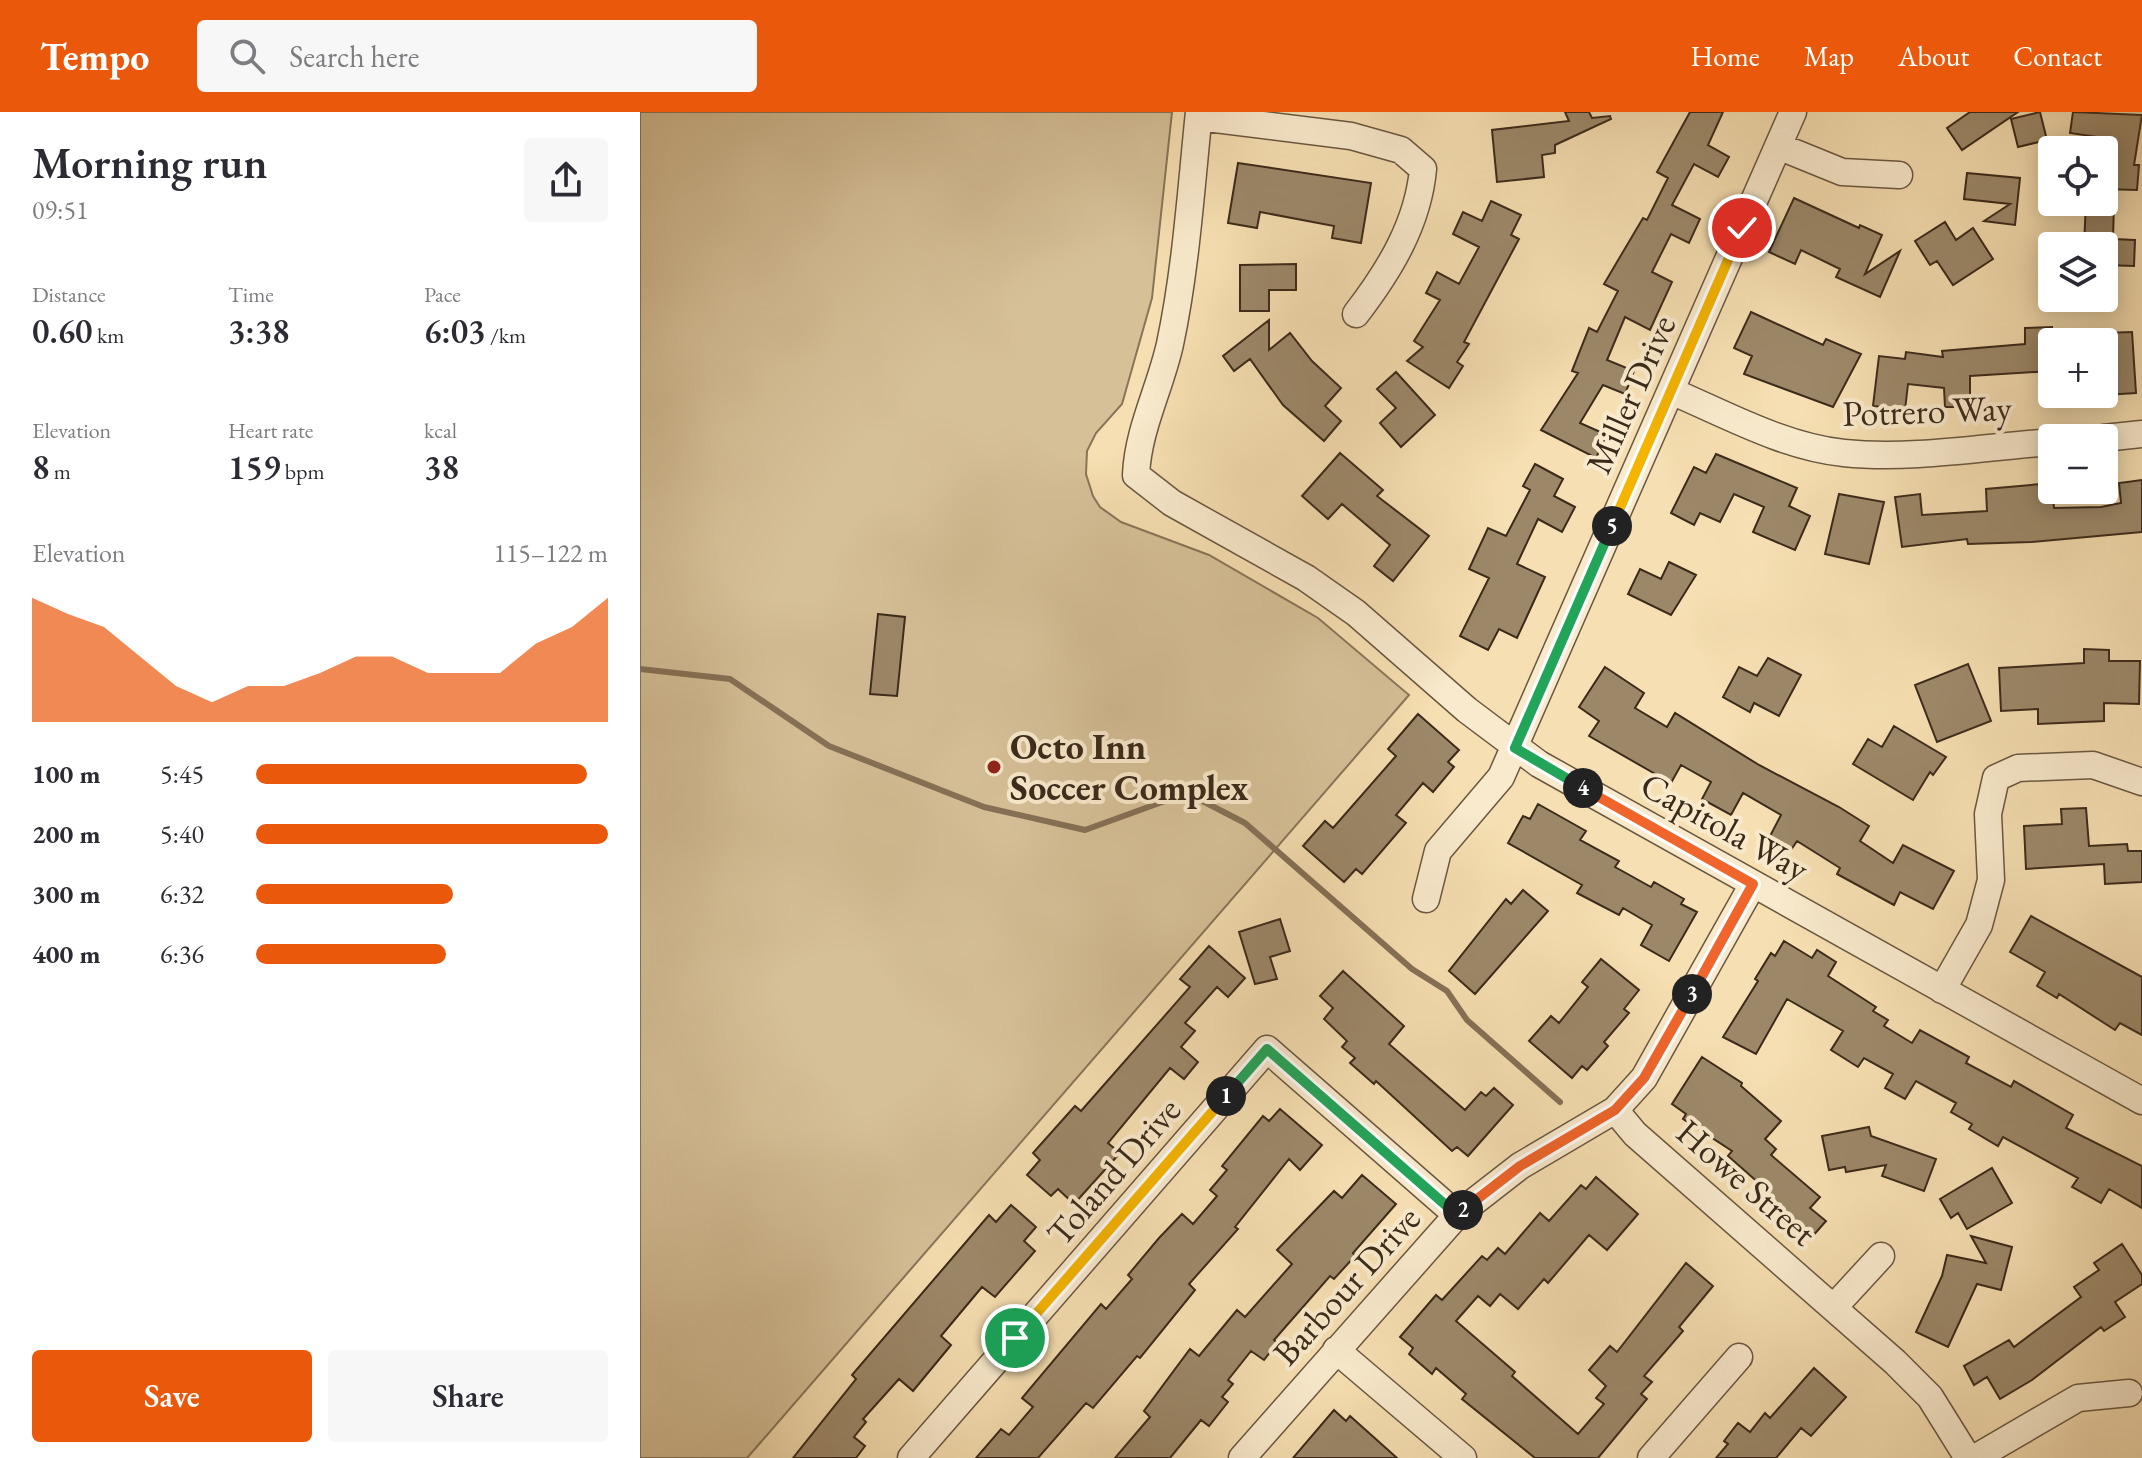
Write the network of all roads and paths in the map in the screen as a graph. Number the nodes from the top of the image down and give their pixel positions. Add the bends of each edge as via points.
1 (1793, 112) edge
2 (1199, 114) edge
3 (1778, 146) junction
4 (1899, 175) dead end
5 (1356, 314) dead end
6 (1671, 391) junction
7 (2142, 434) edge
8 (2118, 437) edge
9 (2038, 443) edge
10 (1515, 748) junction
11 (2142, 782) edge
12 (1753, 884) junction
13 (1426, 899) dead end
14 (1942, 990) junction
15 (2142, 1101) edge
16 (1615, 1110) junction
17 (1457, 1215) junction
18 (1881, 1256) dead end
19 (1835, 1306) junction
20 (1336, 1350) junction
21 (1739, 1357) dead end
22 (2129, 1393) dead end
23 (911, 1458) edge
24 (1242, 1458) edge
25 (1463, 1458) edge
26 (1651, 1458) edge
27 (1968, 1458) edge
28 (1975, 1458) edge

1 - 3 street, Miller Drive
2 - 5 street via 1351,136 1401,150 1423,169 1420,197 1389,270
2 - 10 street, Capitola Way via 1179,295 1137,450 1136,475 1152,491 1306,578 1356,613
3 - 4 street via 1842,172
3 - 6 street, Miller Drive
6 - 9 street, Potrero Way via 1791,441 1843,453
6 - 10 street, Miller Drive
7 - 8 street
10 - 12 street, Capitola Way
10 - 13 street, Miller Drive via 1501,777 1438,851
11 - 14 street via 2093,765 2018,768 1996,778 1988,814 1991,880 1979,925
12 - 14 street, Capitola Way
12 - 16 street, Barbour Drive via 1644,1078
14 - 15 street, Capitola Way
16 - 17 street, Barbour Drive via 1520,1166
16 - 19 street, Howe Street via 1635,1134
17 - 20 street, Barbour Drive
17 - 23 street, Toland Drive via 1267,1049
18 - 19 street
19 - 27 street, Howe Street via 1930,1397
20 - 24 street, Barbour Drive
20 - 25 street
21 - 26 street
22 - 28 street via 2078,1398

